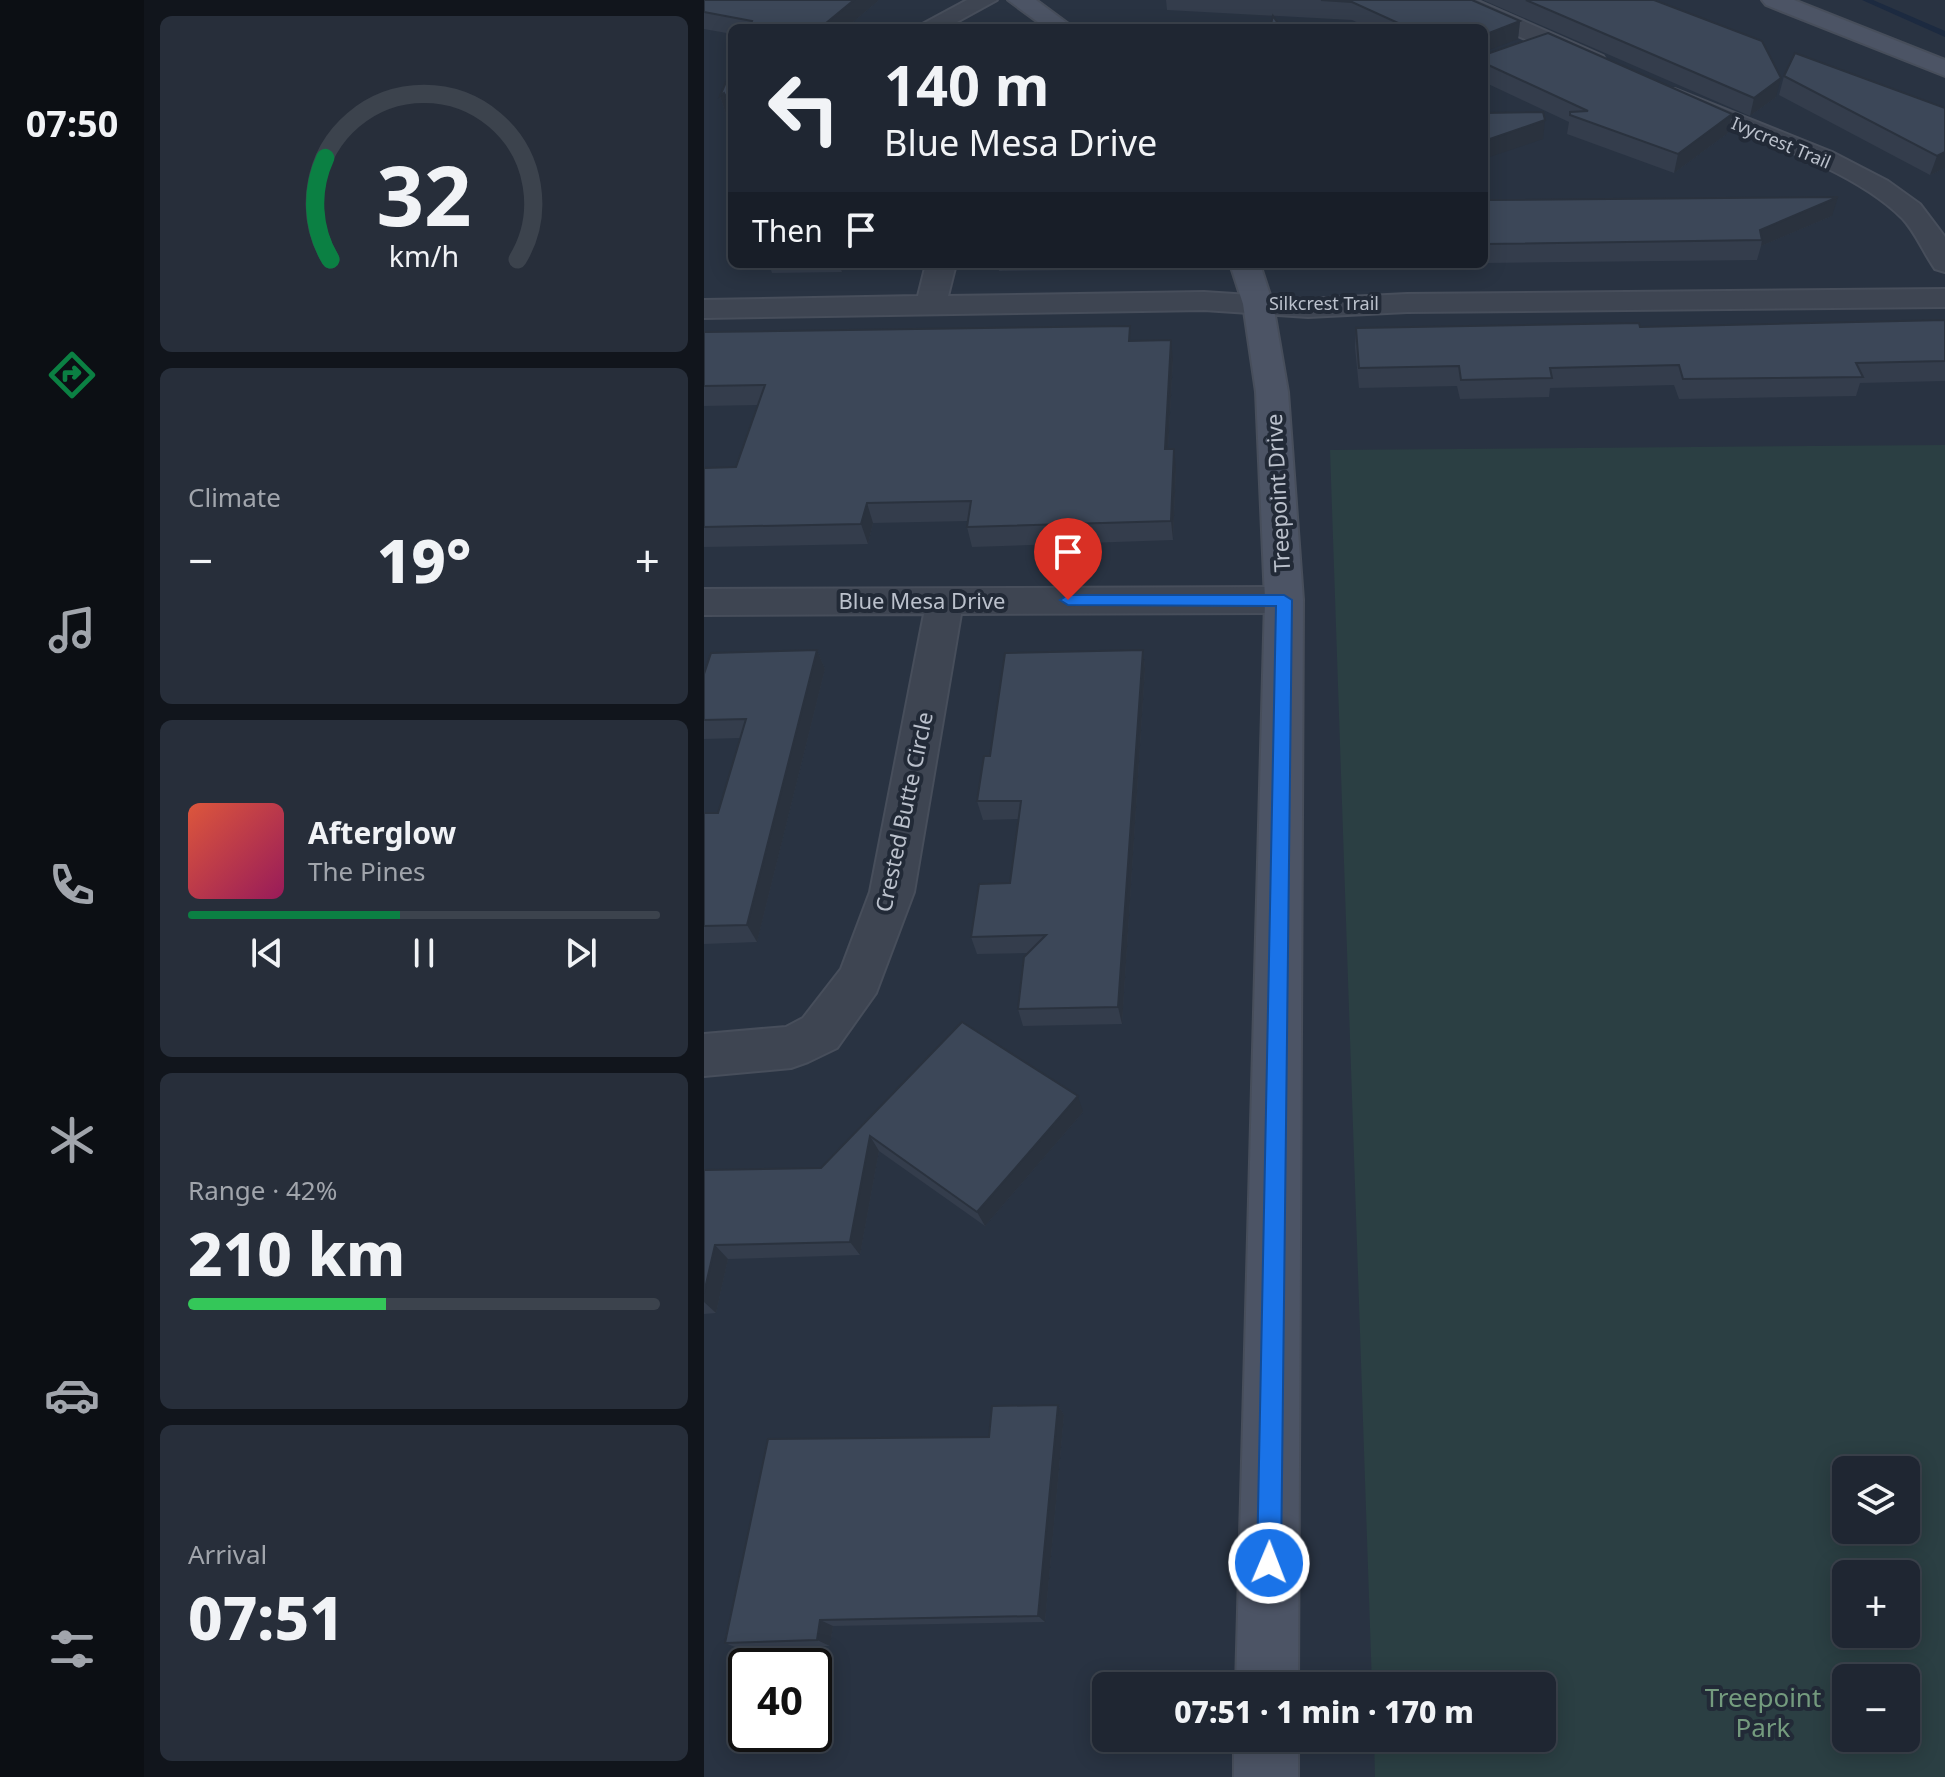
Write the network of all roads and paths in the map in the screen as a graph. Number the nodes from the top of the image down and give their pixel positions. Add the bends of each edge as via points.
1 (985, 0) edge
2 (1020, 0) edge
3 (1457, 0) edge
4 (1774, 0) edge
5 (935, 24) edge
6 (1056, 24) edge
7 (1546, 40) junction
8 (1509, 54) edge
9 (1945, 69) edge
10 (1616, 71) edge
11 (1658, 89) edge
12 (1945, 263) edge
13 (940, 268) edge
14 (1251, 284) edge
15 (1945, 298) edge
16 (931, 305) junction
17 (704, 309) edge
18 (945, 600) junction
19 (1284, 600) junction
20 (704, 602) edge
21 (704, 1055) edge
22 (1267, 1672) edge
23 (1266, 1752) edge
24 (1266, 1777) edge

1 - 5 street
2 - 6 street
3 - 7 street
4 - 9 street
7 - 8 street
7 - 10 street
11 - 12 street, Ivycrest Trail via 1864,180 1904,205 1929,233
13 - 16 street
14 - 15 street, Silkcrest Trail via 1308,308
14 - 16 street, Silkcrest Trail via 1204,301
14 - 19 street, Treepoint Drive via 1272,392
16 - 17 street, Silkcrest Trail
18 - 19 street, Blue Mesa Drive
18 - 20 street, Blue Mesa Drive
18 - 21 street, Crested Butte Circle via 892,892 860,979 820,1033 791,1047
19 - 22 street, Treepoint Drive
23 - 24 street

